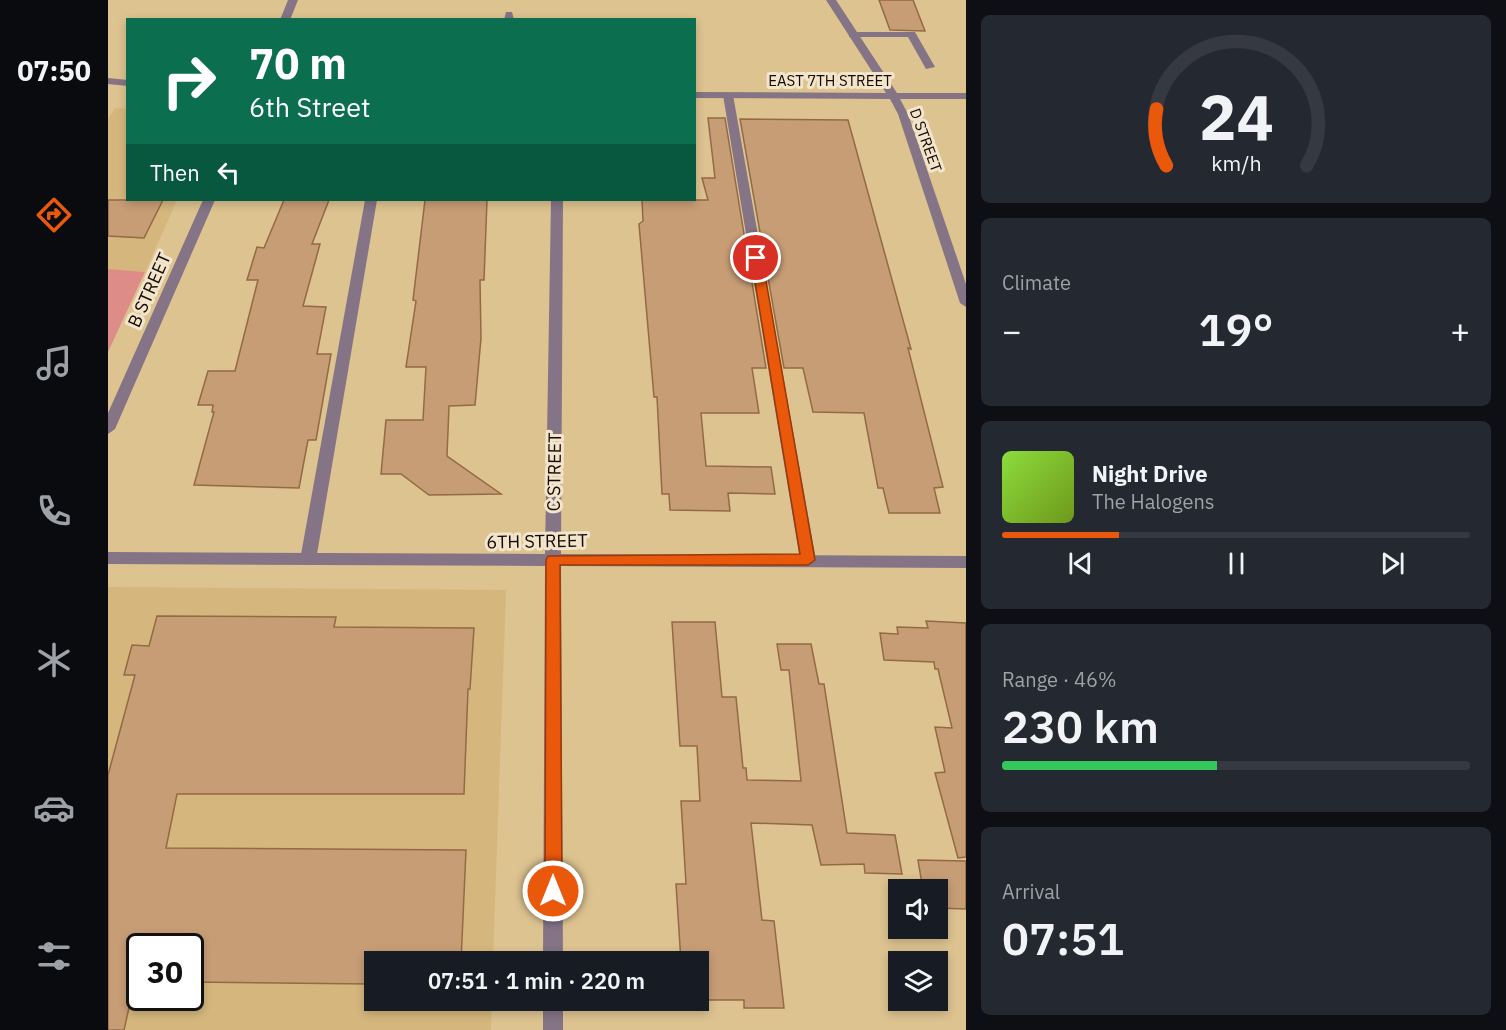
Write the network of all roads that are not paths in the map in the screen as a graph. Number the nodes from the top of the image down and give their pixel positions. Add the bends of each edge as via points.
1 (293, 0) edge
2 (831, 0) edge
3 (286, 18) edge
4 (853, 35) junction
5 (930, 67) dead end
6 (108, 81) edge
7 (126, 83) edge
8 (696, 95) edge
9 (728, 95) junction
10 (892, 95) junction
11 (966, 96) edge
12 (209, 201) edge
13 (371, 201) edge
14 (557, 201) edge
15 (966, 303) edge
16 (108, 429) edge
17 (108, 558) edge
18 (309, 560) junction
19 (553, 560) junction
20 (808, 560) junction
21 (966, 562) edge
22 (553, 951) edge
23 (553, 1011) edge
24 (554, 1030) edge

1 - 3 street
2 - 4 street, D STREET
4 - 5 street via 911,34
4 - 10 street, D STREET
6 - 7 street
8 - 9 street, EAST 7TH STREET
9 - 10 street, EAST 7TH STREET
9 - 20 street
10 - 11 street, EAST 7TH STREET
10 - 15 street, D STREET via 903,114
12 - 16 street, B STREET
13 - 18 street
14 - 19 street, C STREET
17 - 18 street, 6TH STREET
18 - 19 street, 6TH STREET
19 - 20 street, 6TH STREET
19 - 22 street, C STREET
20 - 21 street, 6TH STREET
23 - 24 street

